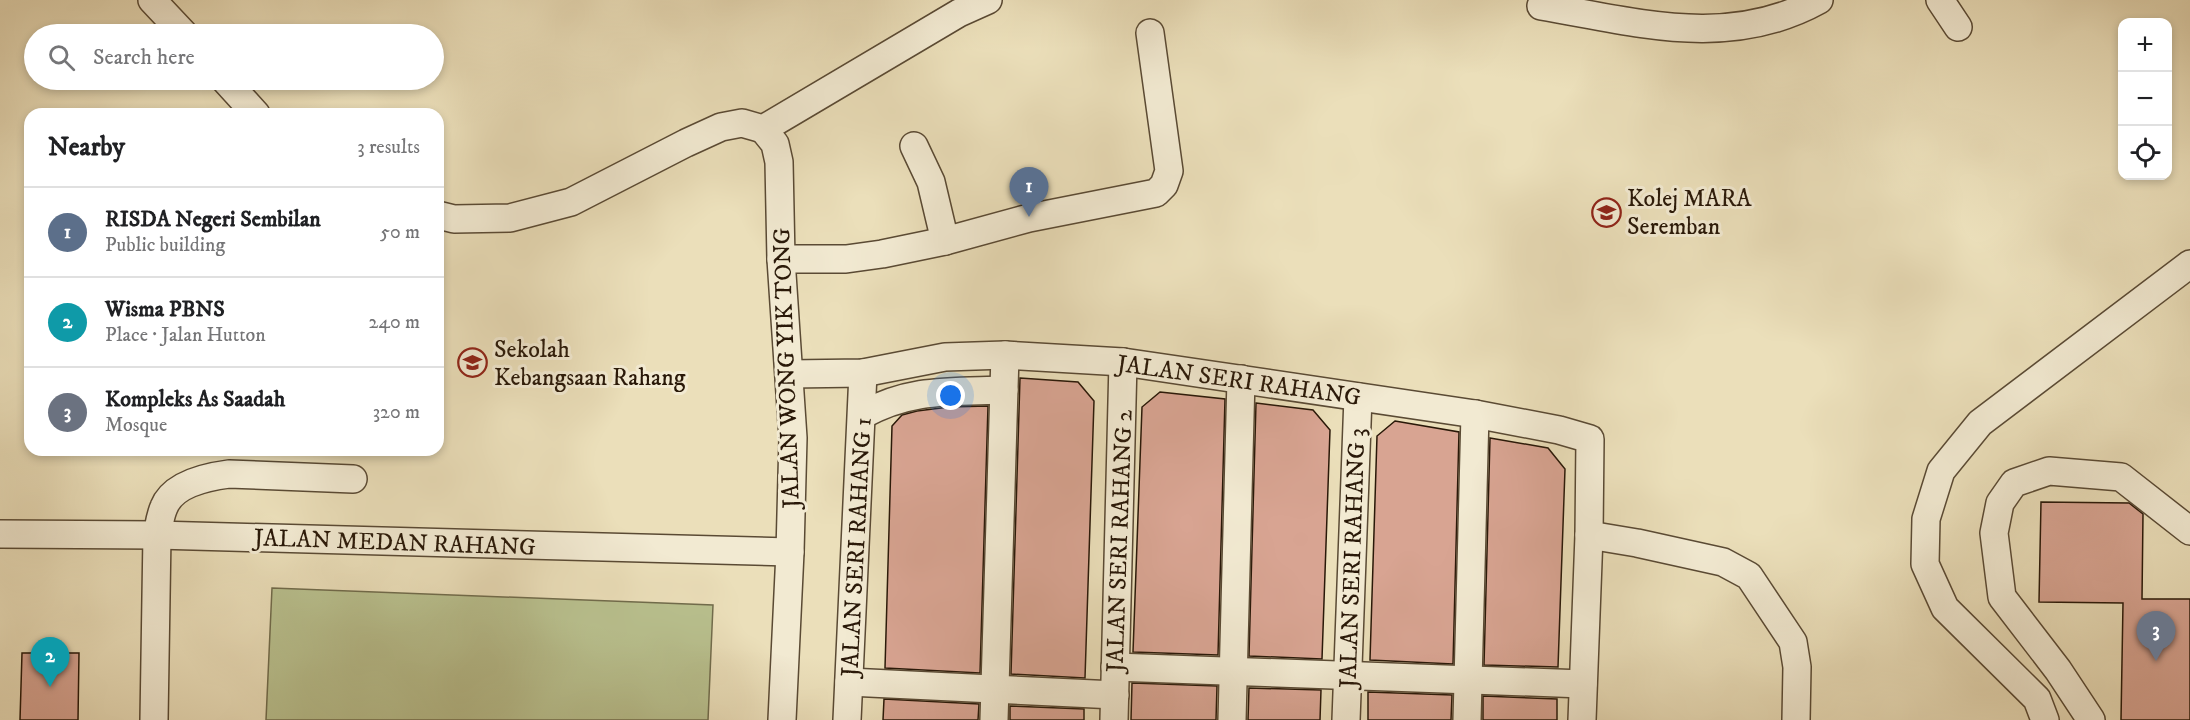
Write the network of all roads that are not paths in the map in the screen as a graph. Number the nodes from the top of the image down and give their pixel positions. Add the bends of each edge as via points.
1 (152, 0) edge
2 (988, 0) edge
3 (1819, 0) edge
4 (1940, 0) edge
5 (1542, 6) dead end
6 (175, 24) edge
7 (1958, 27) dead end
8 (1150, 33) dead end
9 (234, 90) edge
10 (251, 108) edge
11 (763, 129) junction
12 (914, 146) dead end
13 (444, 216) edge
14 (945, 241) junction
15 (781, 259) junction
16 (2190, 264) edge
17 (1005, 355) junction
18 (1123, 362) junction
19 (863, 373) junction
20 (790, 374) junction
21 (1241, 379) junction
22 (1004, 390) junction
23 (1358, 397) junction
24 (1475, 414) junction
25 (862, 415) junction
26 (353, 479) dead end
27 (2190, 531) edge
28 (0, 534) edge
29 (157, 535) junction
30 (1589, 535) junction
31 (790, 552) junction
32 (1115, 667) junction
33 (1233, 672) junction
34 (1348, 675) junction
35 (1468, 680) junction
36 (849, 682) junction
37 (1583, 684) junction
38 (995, 690) junction
39 (1114, 707) edge
40 (154, 720) edge
41 (782, 720) edge
42 (848, 720) edge
43 (994, 720) edge
44 (1232, 720) edge
45 (1346, 720) edge
46 (1467, 720) edge
47 (1582, 720) edge
48 (1796, 720) edge
49 (2045, 720) edge
50 (2091, 720) edge

1 - 6 street
2 - 11 street via 959,13
3 - 5 street via 1767,22 1717,30 1680,28
4 - 7 street
8 - 14 street via 1170,171 1164,185 1155,193 1029,218
9 - 10 street
11 - 13 street via 742,123 721,127 571,202 510,218
11 - 15 street, JALAN WONG YIK TONG via 775,144 779,162
12 - 14 street via 931,182
14 - 15 street via 846,259
15 - 20 street, JALAN WONG YIK TONG
16 - 49 street via 1980,423 1941,471 1926,519 1925,564 1946,608 2037,699
17 - 18 street, JALAN SERI RAHANG
17 - 19 street, JALAN SERI RAHANG via 945,357
17 - 22 street
18 - 21 street, JALAN SERI RAHANG
18 - 32 street, JALAN SERI RAHANG 2
19 - 20 street, JALAN SERI RAHANG
19 - 25 street, JALAN SERI RAHANG 1
20 - 31 street, JALAN WONG YIK TONG
21 - 23 street, JALAN SERI RAHANG
21 - 33 street
22 - 25 street via 909,395
22 - 38 street
23 - 24 street, JALAN SERI RAHANG
23 - 34 street, JALAN SERI RAHANG 3
24 - 30 street, JALAN SERI RAHANG via 1590,439
24 - 35 street
25 - 36 street, JALAN SERI RAHANG 1
26 - 29 street via 208,476 176,491 164,506
27 - 50 street via 2121,477 2049,471 2014,483 2000,503 1994,533 2002,597
28 - 29 street, JALAN MEDAN RAHANG
29 - 31 street, JALAN MEDAN RAHANG
29 - 40 street
30 - 37 street
30 - 48 street via 1723,562 1749,576 1793,642 1797,667
31 - 41 street, JALAN WONG YIK TONG
32 - 33 street
32 - 39 street, JALAN SERI RAHANG 2
33 - 34 street
33 - 44 street
34 - 35 street
34 - 45 street, JALAN SERI RAHANG 3
35 - 37 street
35 - 46 street
36 - 38 street
36 - 42 street, JALAN SERI RAHANG 1
37 - 47 street
38 - 39 street
38 - 43 street

